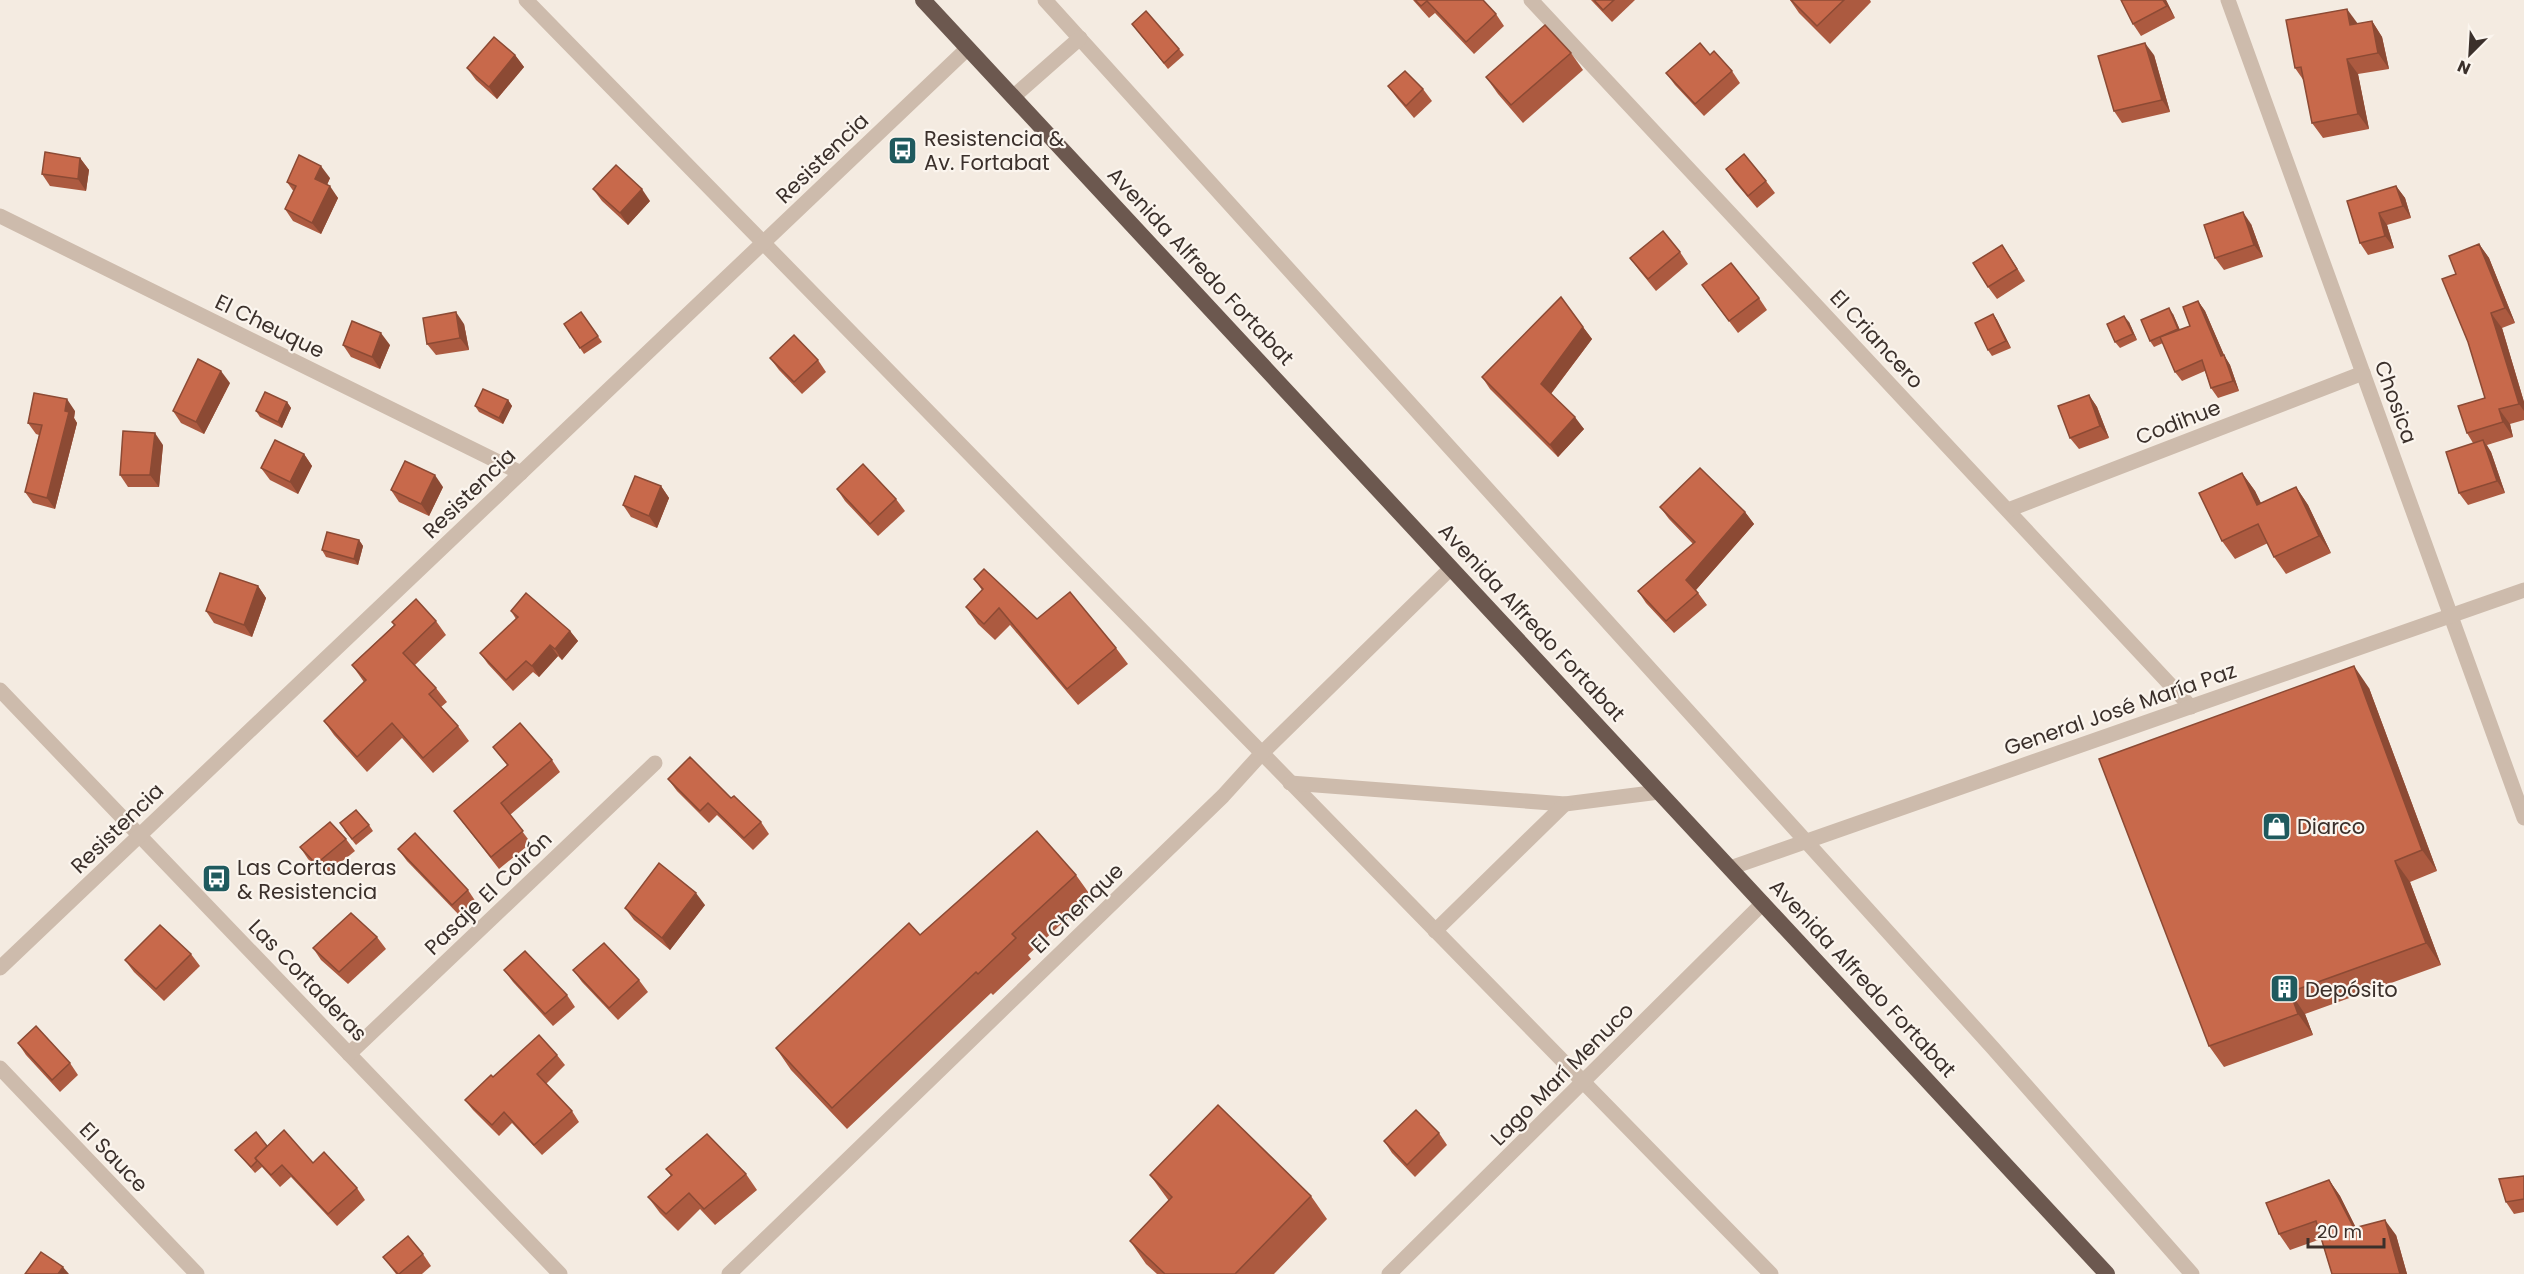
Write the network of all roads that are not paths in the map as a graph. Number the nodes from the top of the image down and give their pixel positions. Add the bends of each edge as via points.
1 (526, 0) edge
2 (923, 0) edge
3 (1045, 0) edge
4 (1531, 0) edge
5 (2228, 0) edge
6 (1080, 38) junction
7 (968, 48) junction
8 (1013, 97) junction
9 (0, 216) edge
10 (763, 243) junction
11 (2363, 373) junction
12 (521, 474) junction
13 (2008, 510) junction
14 (1451, 568) junction
15 (2524, 590) edge
16 (2451, 616) junction
17 (0, 690) edge
18 (2191, 707) junction
19 (1262, 753) junction
20 (655, 763) dead end
21 (1290, 783) junction
22 (1659, 792) junction
23 (1565, 804) junction
24 (2524, 818) edge
25 (140, 836) junction
26 (1807, 842) junction
27 (1730, 868) junction
28 (1763, 903) junction
29 (1435, 931) junction
30 (0, 968) edge
31 (349, 1054) junction
32 (0, 1068) edge
33 (1583, 1082) junction
34 (197, 1274) edge
35 (561, 1274) edge
36 (729, 1274) edge
37 (1389, 1274) edge
38 (1771, 1274) edge
39 (2107, 1274) edge
40 (2192, 1274) edge

1 - 10 street
2 - 7 highway, Avenida Alfredo Fortabat
3 - 6 street
4 - 13 street, El Criancero
5 - 11 street, Chosica
6 - 8 street
6 - 26 street
7 - 8 highway, Avenida Alfredo Fortabat
7 - 10 street, Resistencia
8 - 14 highway, Avenida Alfredo Fortabat
9 - 12 street, El Cheuque
10 - 12 street, Resistencia
10 - 19 street
11 - 13 street, Codihue
11 - 16 street, Chosica
12 - 25 street, Resistencia
13 - 18 street, El Criancero
14 - 19 street, El Chenque
14 - 22 highway, Avenida Alfredo Fortabat
15 - 16 street, General José María Paz
16 - 18 street, General José María Paz
16 - 24 street, Chosica
17 - 25 street, Las Cortaderas
18 - 26 street, General José María Paz
19 - 21 street
19 - 36 street, El Chenque via 1223,796
20 - 31 street, Pasaje El Coirón
21 - 23 street
21 - 29 street
22 - 23 street
22 - 27 highway, Avenida Alfredo Fortabat
23 - 29 street
25 - 30 street, Resistencia
25 - 31 street, Las Cortaderas
26 - 27 street, General José María Paz
26 - 40 street
27 - 28 highway, Avenida Alfredo Fortabat
28 - 33 street, Lago Marí Menuco
28 - 39 highway, Avenida Alfredo Fortabat
29 - 33 street
31 - 35 street, Las Cortaderas
32 - 34 street, El Sauce
33 - 37 street, Lago Marí Menuco
33 - 38 street

